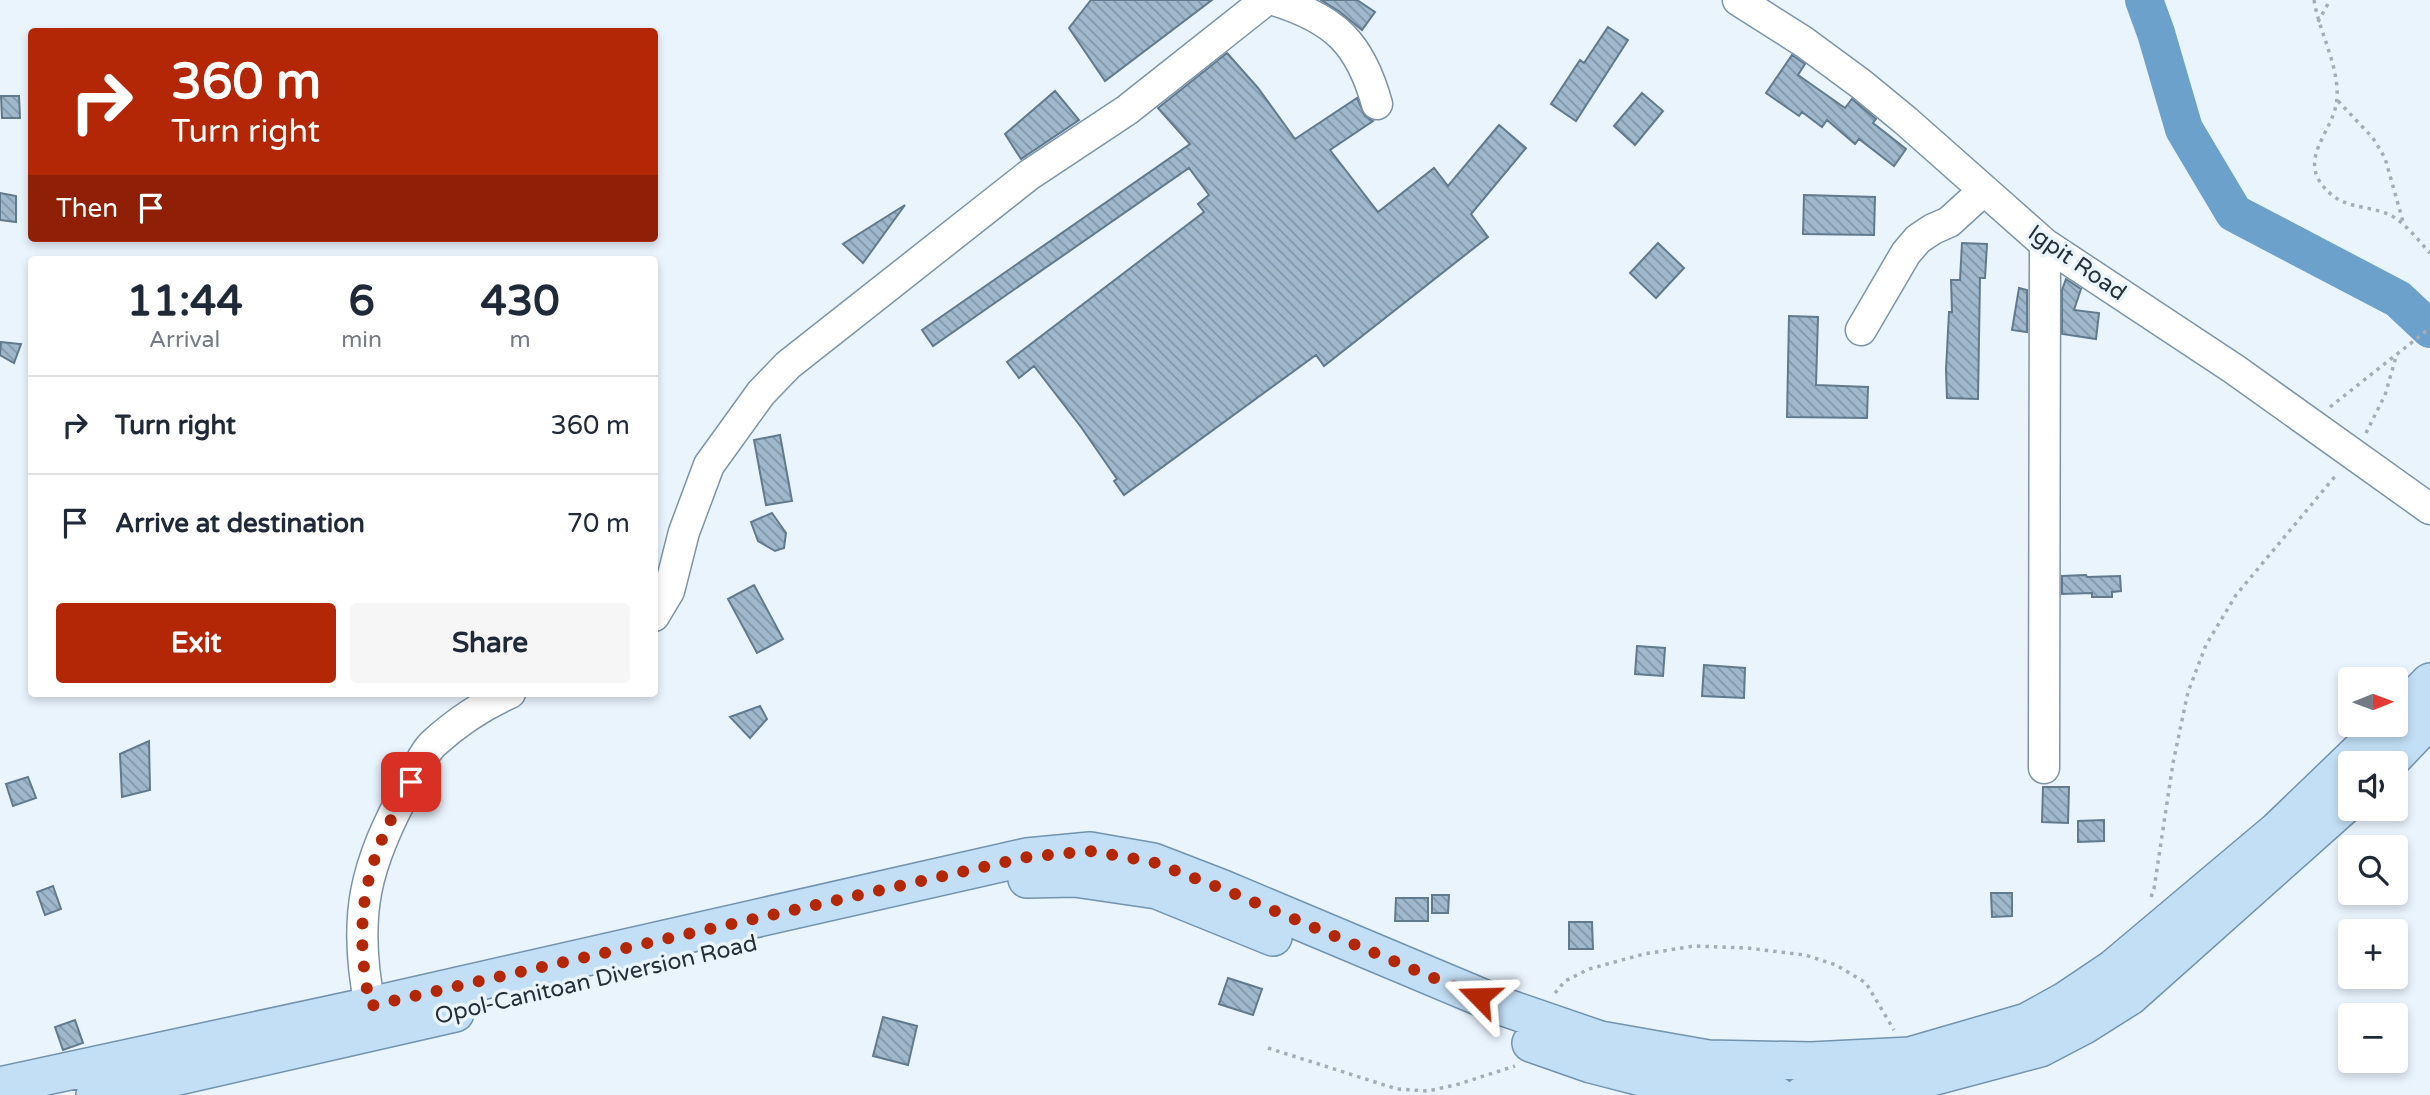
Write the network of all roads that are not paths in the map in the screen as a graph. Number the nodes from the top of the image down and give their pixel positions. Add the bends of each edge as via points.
1 (1266, 0) edge
2 (1274, 0) edge
3 (1738, 0) edge
4 (1377, 104) dead end
5 (1983, 191) junction
6 (2045, 244) junction
7 (1861, 330) dead end
8 (2430, 509) edge
9 (658, 609) edge
10 (2430, 682) edge
11 (502, 697) edge
12 (2408, 705) edge
13 (2430, 719) edge
14 (2375, 737) edge
15 (2399, 751) edge
16 (2043, 768) dead end
17 (2338, 811) edge
18 (370, 1006) junction
19 (1542, 1034) junction
20 (0, 1086) edge
21 (95, 1095) edge
22 (1776, 1095) edge
23 (1803, 1095) edge

1 - 9 street via 1127,110 1029,175 788,365 761,393 709,465 684,532 669,591
2 - 4 street via 1345,37 1370,79
3 - 5 street, Igpit Road via 1861,84
5 - 6 street, Igpit Road
5 - 7 street via 1949,222 1918,239
6 - 8 street, Igpit Road via 2234,369
6 - 16 street
10 - 12 main road
11 - 18 street via 432,745 371,865 361,941
13 - 15 main road
14 - 19 main road, Opol-Canitoan Diversion Road via 2278,830 2114,968 2027,1022 1910,1056 1811,1061 1708,1059
17 - 23 main road via 2130,996 2084,1025 2040,1048 1920,1080
18 - 19 main road, Opol-Canitoan Diversion Road via 1027,857 1090,851 1153,862 1223,889 1442,982
18 - 20 main road, Opol-Canitoan Diversion Road
19 - 21 main road, Opol-Canitoan Diversion Road via 1419,1000 1157,890 1075,878 1027,879
19 - 22 main road, Opol-Canitoan Diversion Road via 1591,1064 1688,1089

